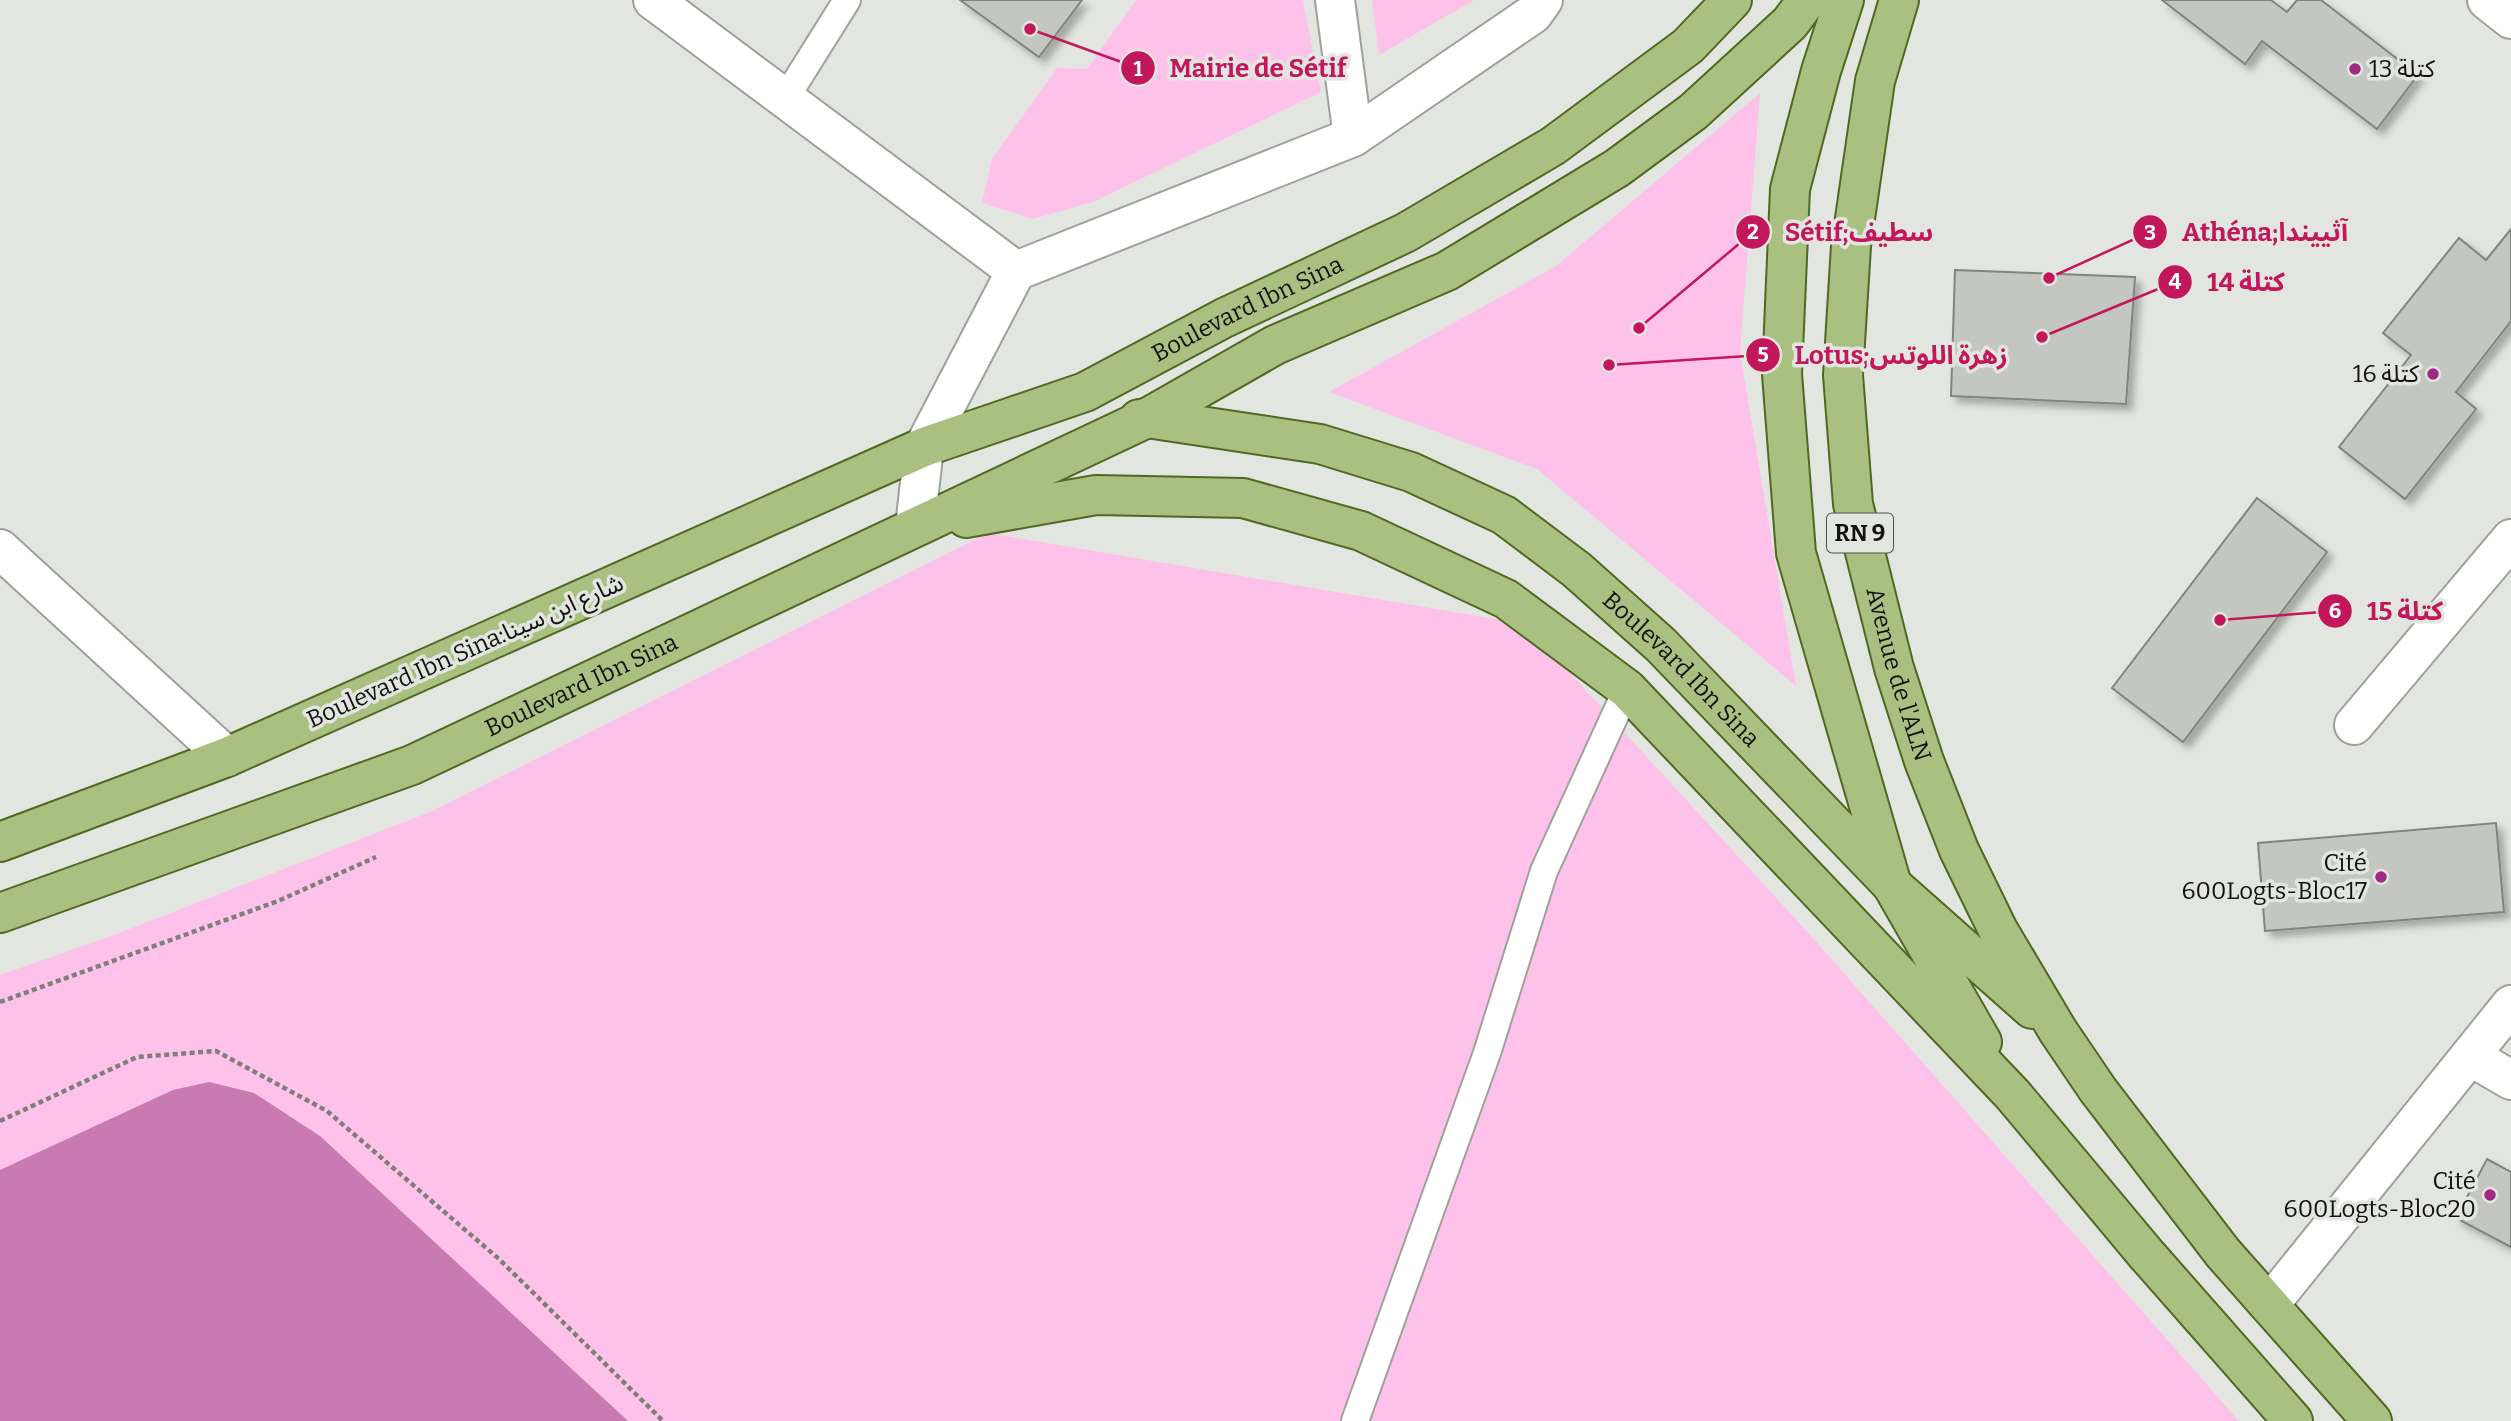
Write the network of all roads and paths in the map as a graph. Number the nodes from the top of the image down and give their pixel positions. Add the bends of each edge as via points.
1 (653, 0) edge
2 (847, 0) edge
3 (1335, 0) edge
4 (1732, 0) edge
5 (1807, 0) edge
6 (1844, 0) edge
7 (1899, 0) edge
8 (2487, 0) edge
9 (1528, 5) edge
10 (2511, 19) edge
11 (785, 99) junction
12 (1353, 137) junction
13 (1016, 271) junction
14 (1147, 418) junction
15 (924, 447) junction
16 (915, 527) junction
17 (2511, 538) edge
18 (0, 549) edge
19 (1627, 690) junction
20 (2354, 725) dead end
21 (227, 757) junction
22 (0, 842) edge
23 (376, 857) dead end
24 (1892, 885) junction
25 (0, 913) edge
26 (0, 1003) edge
27 (2511, 1005) edge
28 (2058, 1031) junction
29 (2470, 1056) junction
30 (2511, 1080) edge
31 (2013, 1095) junction
32 (0, 1121) edge
33 (2269, 1305) junction
34 (663, 1421) edge
35 (1355, 1421) edge
36 (2293, 1421) edge
37 (2372, 1421) edge

1 - 11 street
2 - 11 lane
3 - 12 street
4 - 15 main road, Boulevard Ibn Sina via 1688,46 1553,146 1405,233 1224,318 1085,392
5 - 14 main road, Boulevard Ibn Sina via 1790,23 1693,112 1617,168 1447,271 1275,345
6 - 24 main road, RN 9 via 1790,189 1782,374 1796,553
7 - 28 main road, Avenue de l'ALN / RN 9 via 1875,82 1851,246 1843,375 1853,504 1894,668 1924,761 1959,850 1998,930
8 - 10 street
9 - 12 street
11 - 13 street
12 - 13 street
13 - 15 street
14 - 15 main road, Boulevard Ibn Sina via 1009,430
14 - 16 main road, Boulevard Ibn Sina
14 - 24 main road, Boulevard Ibn Sina via 1320,444 1411,472 1504,515 1577,570 1661,645
15 - 16 street
15 - 21 main road, Boulevard Ibn Sina:شارع ابن سينا
16 - 19 main road via 1096,495 1243,498 1361,531 1506,599
16 - 25 main road, Boulevard Ibn Sina via 412,765
17 - 20 street
18 - 21 street
19 - 31 main road
19 - 35 lane via 1544,871 1488,1053
21 - 22 main road, Boulevard Ibn Sina:شارع ابن سينا
23 - 26 path via 278,901
24 - 28 main road, Boulevard Ibn Sina
24 - 31 main road
27 - 29 street
28 - 33 main road via 2206,1231
29 - 30 street
29 - 33 street
31 - 36 main road
32 - 34 path via 137,1058 216,1051 327,1111 499,1259
33 - 37 main road

